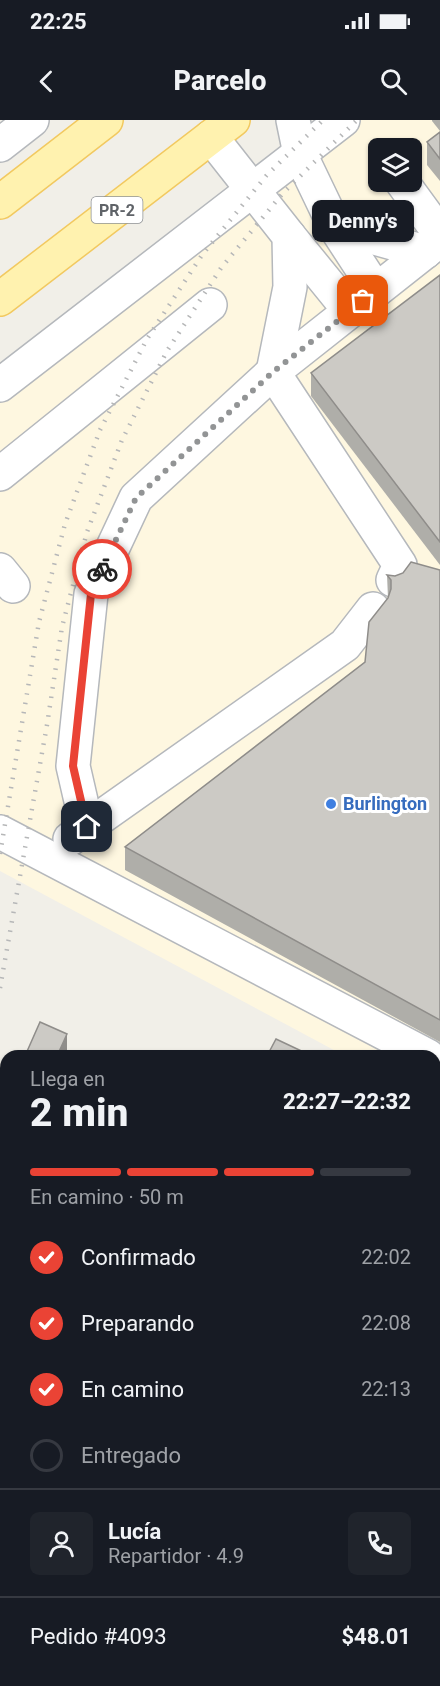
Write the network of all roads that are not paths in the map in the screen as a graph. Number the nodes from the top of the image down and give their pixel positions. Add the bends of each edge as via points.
1 (32, 120) edge
2 (106, 120) edge
3 (293, 120) edge
4 (343, 120) edge
5 (222, 128) edge
6 (0, 145) edge
7 (300, 154) junction
8 (252, 190) junction
9 (408, 192) edge
10 (0, 202) edge
11 (335, 227) junction
12 (289, 236) junction
13 (435, 242) edge
14 (376, 291) junction
15 (0, 300) edge
16 (210, 305) dead end
17 (350, 311) junction
18 (273, 372) junction
19 (0, 385) edge
20 (0, 474) edge
21 (393, 580) edge
22 (373, 609) dead end
23 (87, 827) junction
24 (0, 831) edge
25 (46, 856) junction
26 (417, 1050) edge

1 - 6 street
2 - 10 main road
3 - 7 street
4 - 7 street
5 - 8 street
5 - 15 main road, PR-2
7 - 8 street
7 - 11 street
8 - 12 street
8 - 19 street
9 - 13 street
11 - 13 street
11 - 14 street
12 - 17 street
12 - 18 street via 290,286
13 - 14 street
14 - 17 street
16 - 20 street
17 - 18 street
18 - 21 street via 400,566
18 - 23 street via 136,498 91,594 73,766
22 - 23 street via 345,645
23 - 25 street
24 - 25 street
25 - 26 street

